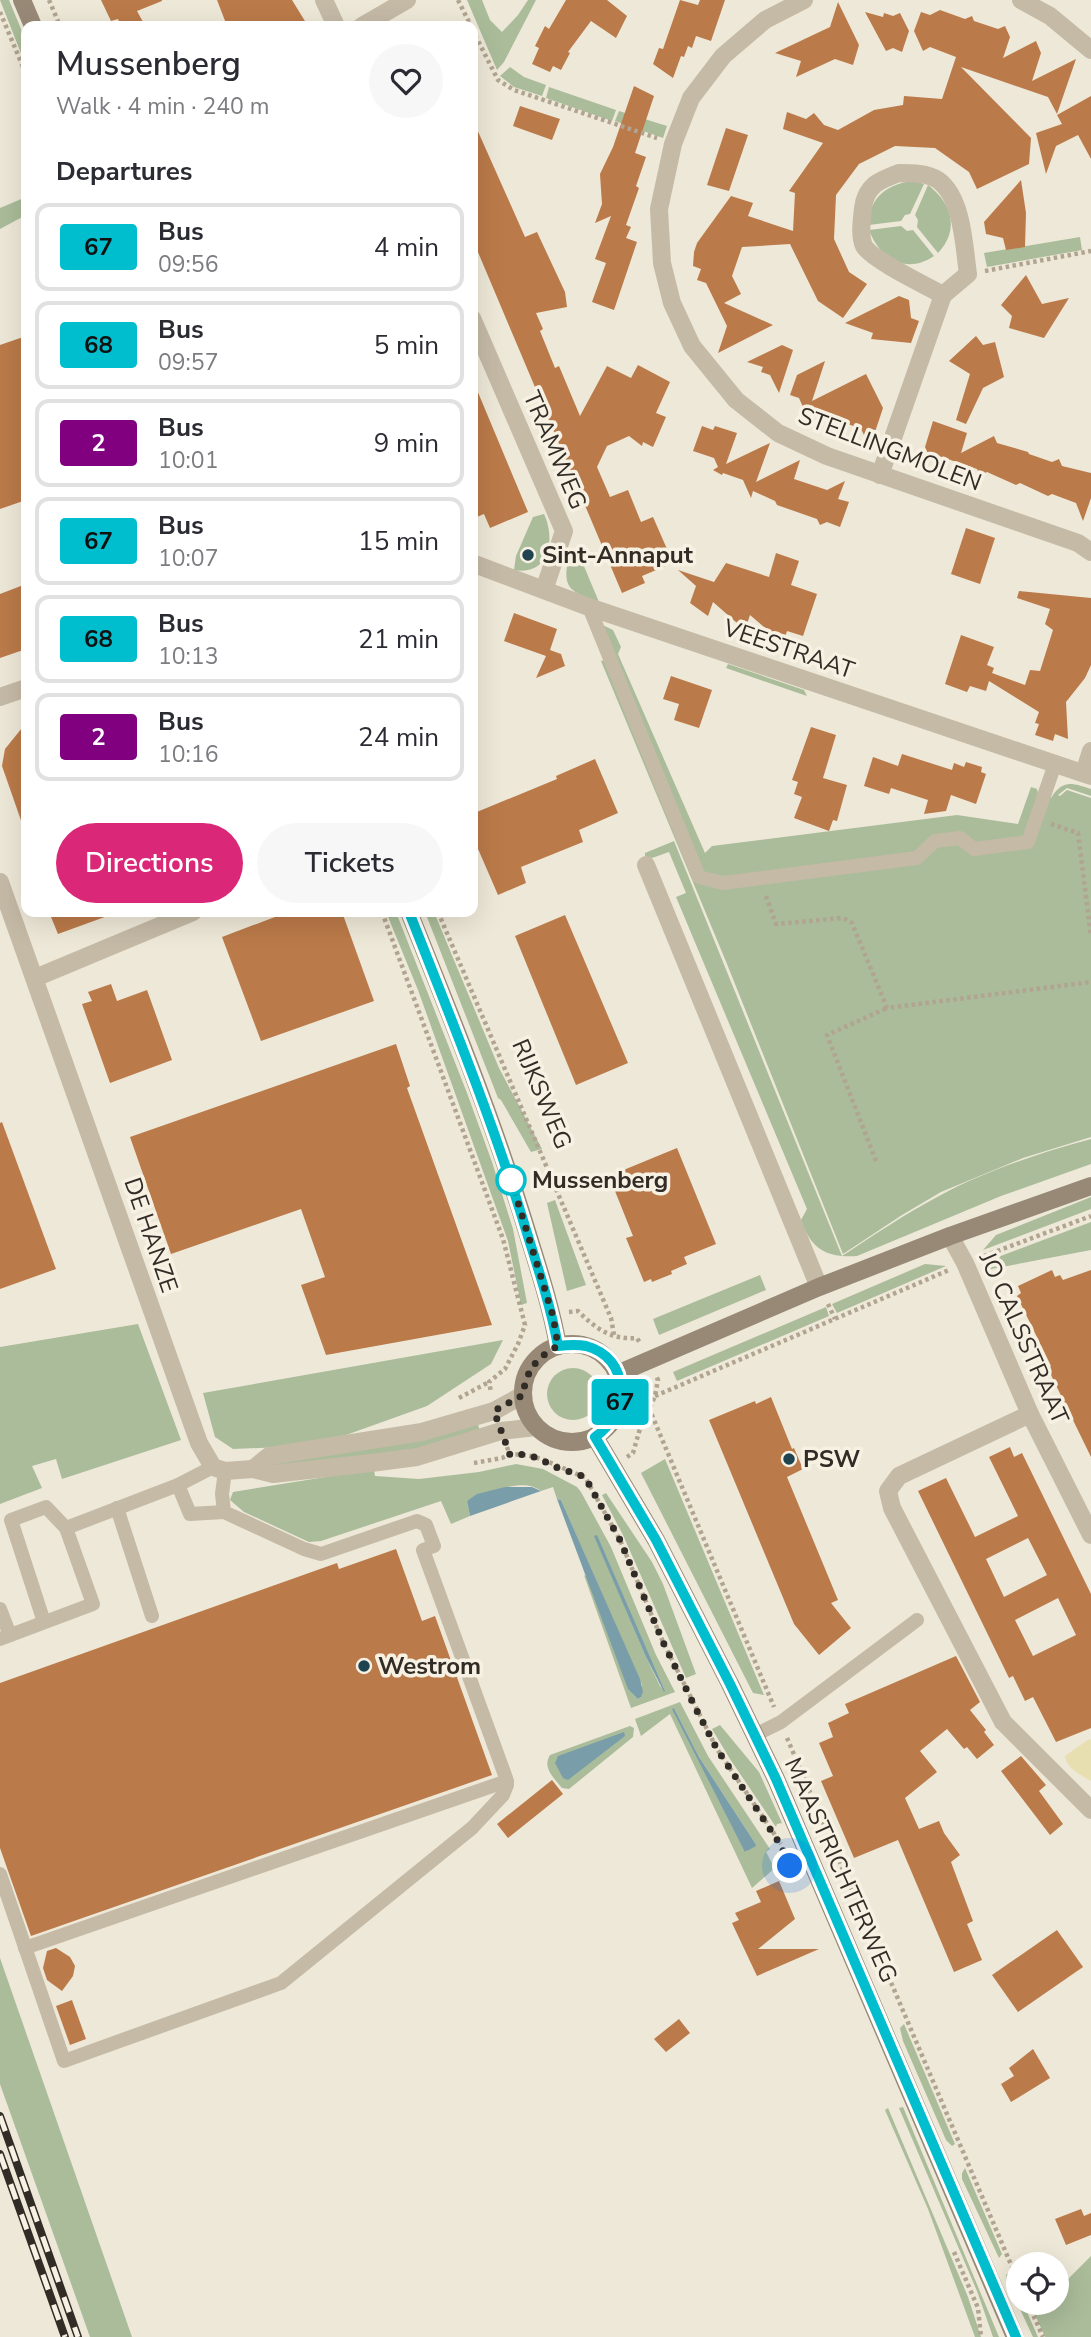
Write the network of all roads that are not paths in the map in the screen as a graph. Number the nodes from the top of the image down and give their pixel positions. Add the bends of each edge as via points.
1 (22, 0) edge
2 (324, 0) edge
3 (407, 0) edge
4 (804, 0) edge
5 (1021, 0) edge
6 (31, 21) edge
7 (334, 21) edge
8 (371, 21) edge
9 (1091, 50) edge
10 (943, 295) junction
11 (478, 336) edge
12 (880, 475) junction
13 (1091, 552) edge
14 (478, 565) edge
15 (544, 590) junction
16 (589, 607) junction
17 (21, 690) edge
18 (0, 697) edge
19 (1091, 751) edge
20 (1055, 764) junction
21 (1087, 775) edge
22 (646, 865) dead end
23 (0, 882) edge
24 (181, 917) edge
25 (411, 917) edge
26 (35, 978) junction
27 (1091, 1186) edge
28 (950, 1236) junction
29 (820, 1287) junction
30 (558, 1346) junction
31 (617, 1374) junction
32 (523, 1395) junction
33 (1030, 1414) junction
34 (536, 1427) junction
35 (595, 1437) junction
36 (219, 1469) junction
37 (253, 1469) junction
38 (178, 1485) junction
39 (117, 1508) junction
40 (224, 1512) junction
41 (66, 1528) junction
42 (1091, 1535) edge
43 (0, 1609) edge
44 (152, 1616) dead end
45 (917, 1620) dead end
46 (44, 1622) junction
47 (5, 1637) edge
48 (755, 1735) junction
49 (507, 1781) junction
50 (1091, 1811) edge
51 (0, 1874) edge
52 (25, 1948) junction
53 (1016, 2337) edge

1 - 6 main road
2 - 7 street
3 - 8 street
4 - 12 street, STELLINGMOLEN via 765,20 723,56 691,98 673,144 659,209 662,263 672,303 692,346 736,400 778,433
5 - 9 street via 1051,16
10 - 10 street via 968,274 956,204 938,181 920,174 900,173 878,181 864,201 860,227 864,247
10 - 12 street
11 - 15 street, TRAMWEG via 564,531
12 - 13 street, STELLINGMOLEN via 1078,543
14 - 15 street, VEESTRAAT
15 - 16 street, VEESTRAAT
16 - 20 street, VEESTRAAT
16 - 20 lane via 699,877 723,883 917,858 935,841 960,838 974,849 1028,842
17 - 18 street
19 - 21 street
20 - 21 street, VEESTRAAT
22 - 29 street
23 - 26 street, DE HANZE
24 - 26 street
25 - 30 main road via 514,1191
26 - 36 street, DE HANZE via 199,1443
27 - 28 main road
28 - 29 main road
28 - 33 street, JO CALSSTRAAT
29 - 31 main road
30 - 31 main road via 592,1349 608,1360
30 - 32 main road via 532,1366
31 - 35 main road via 621,1398 617,1413
32 - 34 main road
32 - 37 street via 494,1411 422,1432 269,1457
33 - 42 street, JO CALSSTRAAT
33 - 50 street via 899,1476 888,1491 892,1508 1003,1722
34 - 35 main road via 568,1442
34 - 37 street via 501,1431 404,1459 273,1474
35 - 48 main road, MAASTRICHTERWEG via 656,1540
36 - 37 street
36 - 38 lane
36 - 40 lane
38 - 39 lane
38 - 40 lane via 190,1514
39 - 41 lane
39 - 44 lane
40 - 49 lane via 321,1554 417,1521 426,1525 434,1546 423,1550
41 - 46 lane via 93,1604
41 - 46 lane via 46,1507 10,1520
43 - 47 lane
45 - 48 lane via 781,1722
46 - 47 lane
48 - 53 main road, MAASTRICHTERWEG
49 - 52 lane
49 - 52 lane via 503,1795 472,1828 281,1983 64,2061
51 - 52 lane

